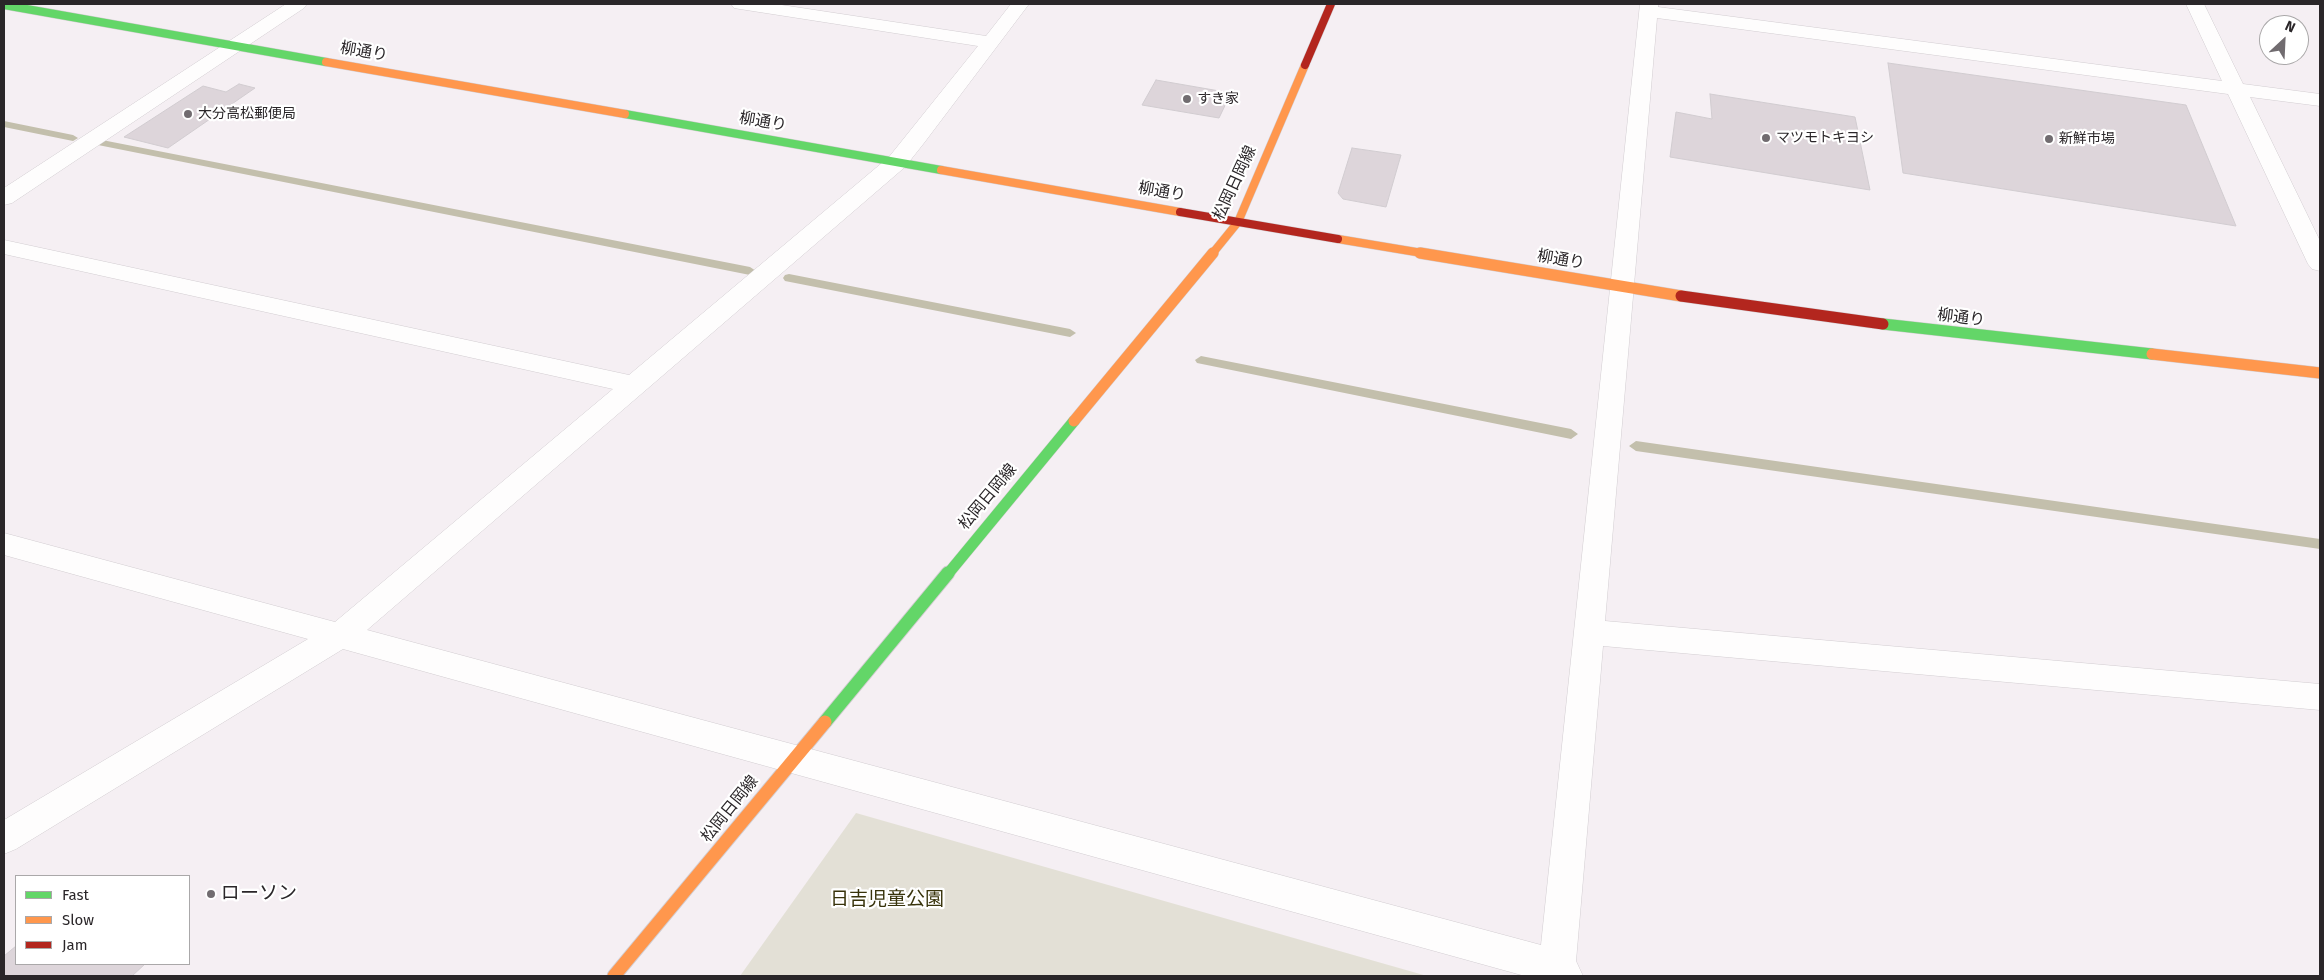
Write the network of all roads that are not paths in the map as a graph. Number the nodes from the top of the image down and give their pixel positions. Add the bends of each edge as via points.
1 (298, 4) edge
2 (740, 4) edge
3 (1020, 4) edge
4 (1331, 4) edge
5 (2195, 4) edge
6 (4, 5) edge
7 (1649, 7) edge
8 (991, 42) junction
9 (236, 46) junction
10 (2236, 89) junction
11 (2320, 100) edge
12 (897, 162) junction
13 (4, 198) edge
14 (1238, 222) junction
15 (4, 247) edge
16 (2320, 264) edge
17 (1622, 287) junction
18 (2320, 374) edge
19 (634, 385) junction
20 (4, 544) edge
21 (1589, 632) junction
22 (340, 635) junction
23 (2320, 697) edge
24 (792, 759) junction
25 (4, 838) edge
26 (1561, 972) edge
27 (614, 976) edge

1 - 9 street
2 - 8 street
3 - 8 street
4 - 14 street, 松岡日岡線
5 - 10 street
6 - 9 street, 柳通り
7 - 10 street
7 - 17 street
8 - 12 street
9 - 12 street, 柳通り
9 - 13 street
10 - 11 street
10 - 16 street
12 - 14 street, 柳通り
12 - 19 street
14 - 17 street, 柳通り
14 - 24 street, 松岡日岡線
15 - 19 street
17 - 18 street, 柳通り via 1848,320
17 - 21 street
19 - 22 street
20 - 22 street
21 - 23 street
21 - 26 street
22 - 24 street
22 - 25 street
24 - 26 street
24 - 27 street, 松岡日岡線

